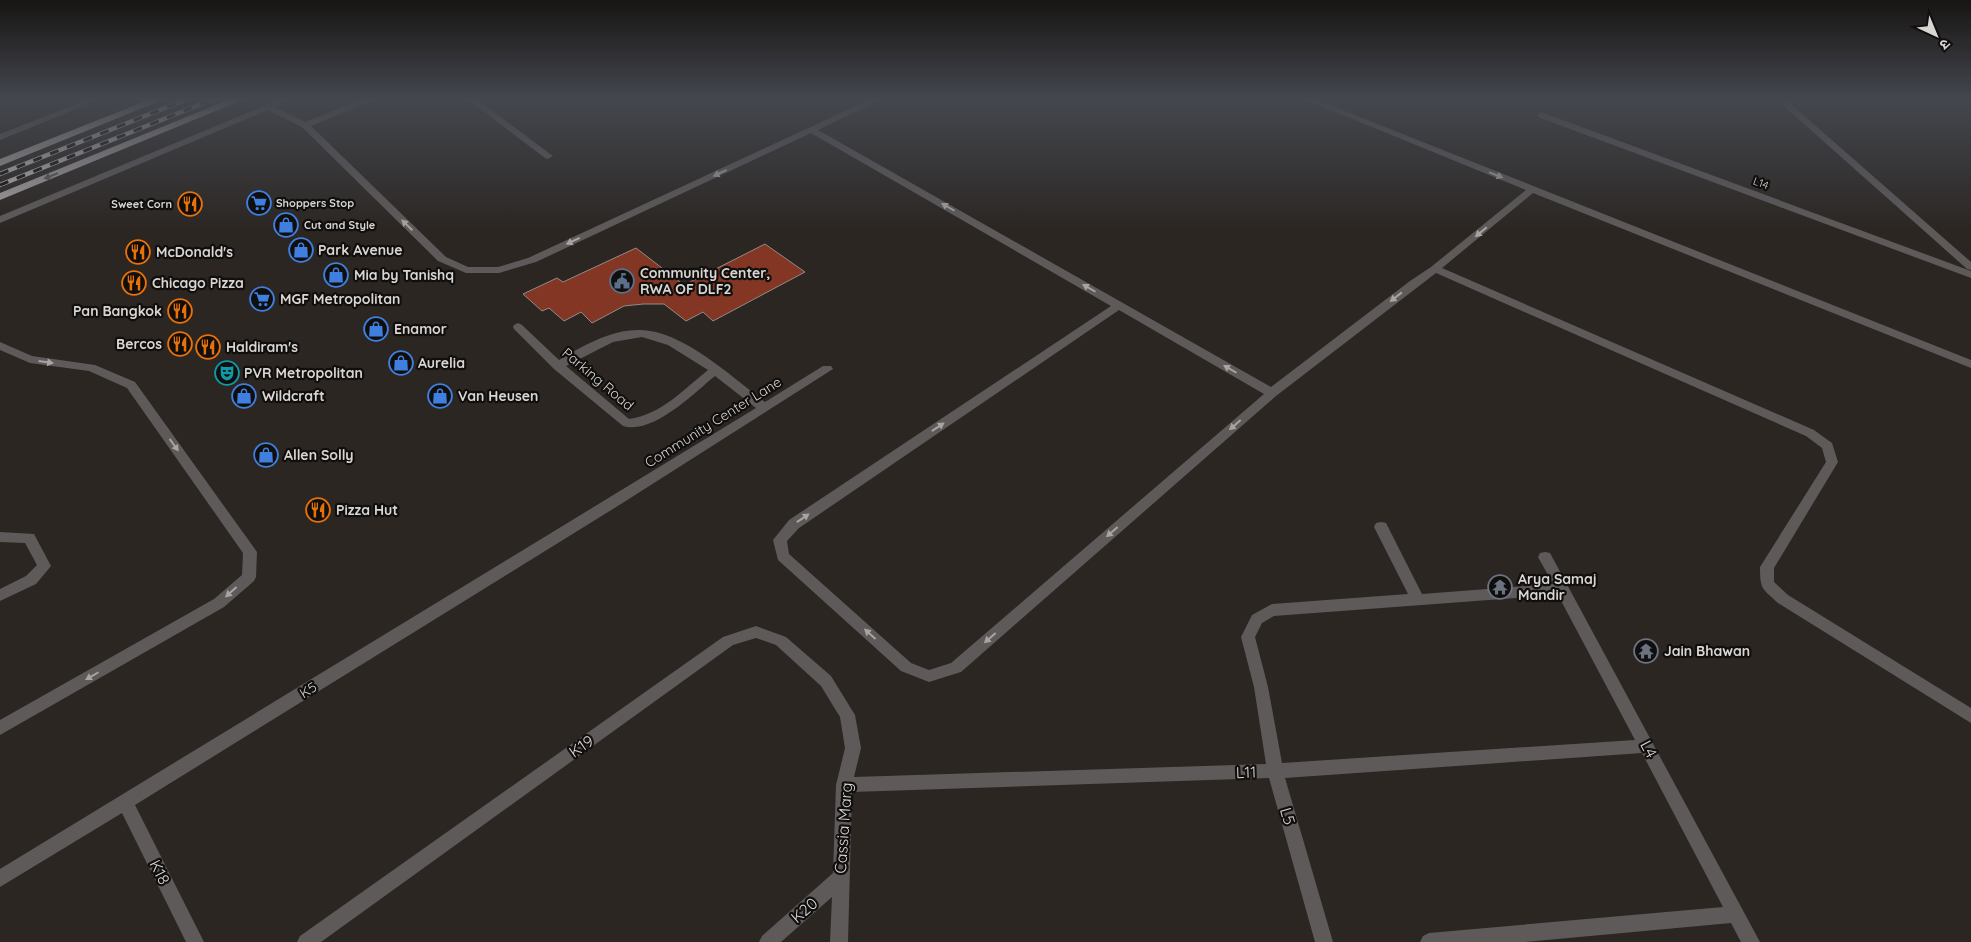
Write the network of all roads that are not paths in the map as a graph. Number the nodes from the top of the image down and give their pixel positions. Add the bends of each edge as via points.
1 (52, 142) edge
2 (135, 142) edge
3 (185, 142) edge
4 (321, 142) edge
5 (529, 142) edge
6 (786, 142) edge
7 (833, 142) edge
8 (1415, 142) edge
9 (1613, 142) edge
10 (1829, 142) edge
11 (548, 156) dead end
12 (0, 163) edge
13 (1532, 189) junction
14 (0, 197) edge
15 (0, 220) edge
16 (1971, 267) edge
17 (1435, 269) junction
18 (1971, 275) edge
19 (1119, 305) junction
20 (518, 327) dead end
21 (0, 346) edge
22 (1971, 364) edge
23 (558, 366) junction
24 (827, 369) dead end
25 (714, 371) junction
26 (1272, 394) junction
27 (764, 408) junction
28 (616, 501) joint
29 (1381, 527) dead end
30 (0, 536) edge
31 (1545, 557) dead end
32 (1562, 589) junction
33 (0, 595) edge
34 (1418, 600) junction
35 (848, 715) joint
36 (1971, 716) edge
37 (0, 728) edge
38 (1647, 746) junction
39 (1275, 771) junction
40 (844, 785) junction
41 (125, 802) junction
42 (840, 878) junction
43 (0, 879) edge
44 (1736, 914) junction
45 (195, 942) edge
46 (306, 942) edge
47 (768, 942) edge
48 (839, 942) edge
49 (1324, 942) edge
50 (1429, 942) edge
51 (1751, 942) edge

1 - 12 highway
2 -> 14 highway
3 - 15 street
6 -> 4 street via 532,260 499,270 466,270 442,259
5 - 11 street
19 -> 7 street
8 -> 13 street
9 - 18 street, L14
10 - 16 street
13 -> 17 street
13 - 22 street
17 -> 26 street
17 - 36 street via 1810,432 1828,446 1832,462 1767,567 1767,584 1783,599
26 -> 19 street
26 -> 19 street via 956,668 929,676 906,667 783,556 780,540 794,524
20 - 23 street, Parking Road
21 -> 37 street via 30,359 91,368 131,385 250,552 249,577 219,604
23 - 25 street via 615,338 641,333 661,336 679,345
23 - 25 street, Parking Road via 626,423 640,423 654,417
24 - 27 street, Community Center Lane
25 - 27 street
27 - 28 street, Community Center Lane
28 - 41 street, K5
29 - 34 street
30 - 33 street via 29,538 44,566 31,580
31 - 32 street, L4
32 - 34 street, L5
32 - 38 street, L4
34 - 39 street, L5 via 1272,610 1257,619 1248,637 1261,687
35 - 40 street, Cassia Marg via 852,748
35 - 46 street, K19 via 826,682 781,641 756,632 728,641
38 - 39 street, L11
38 - 44 street, L4
39 - 40 street, L11
39 - 49 street, L5
40 - 42 street, Cassia Marg
41 - 43 street, K5
41 - 45 street, K18
42 - 47 street, K20
42 - 48 street, Cassia Marg
44 - 50 street
44 - 51 street, L4

